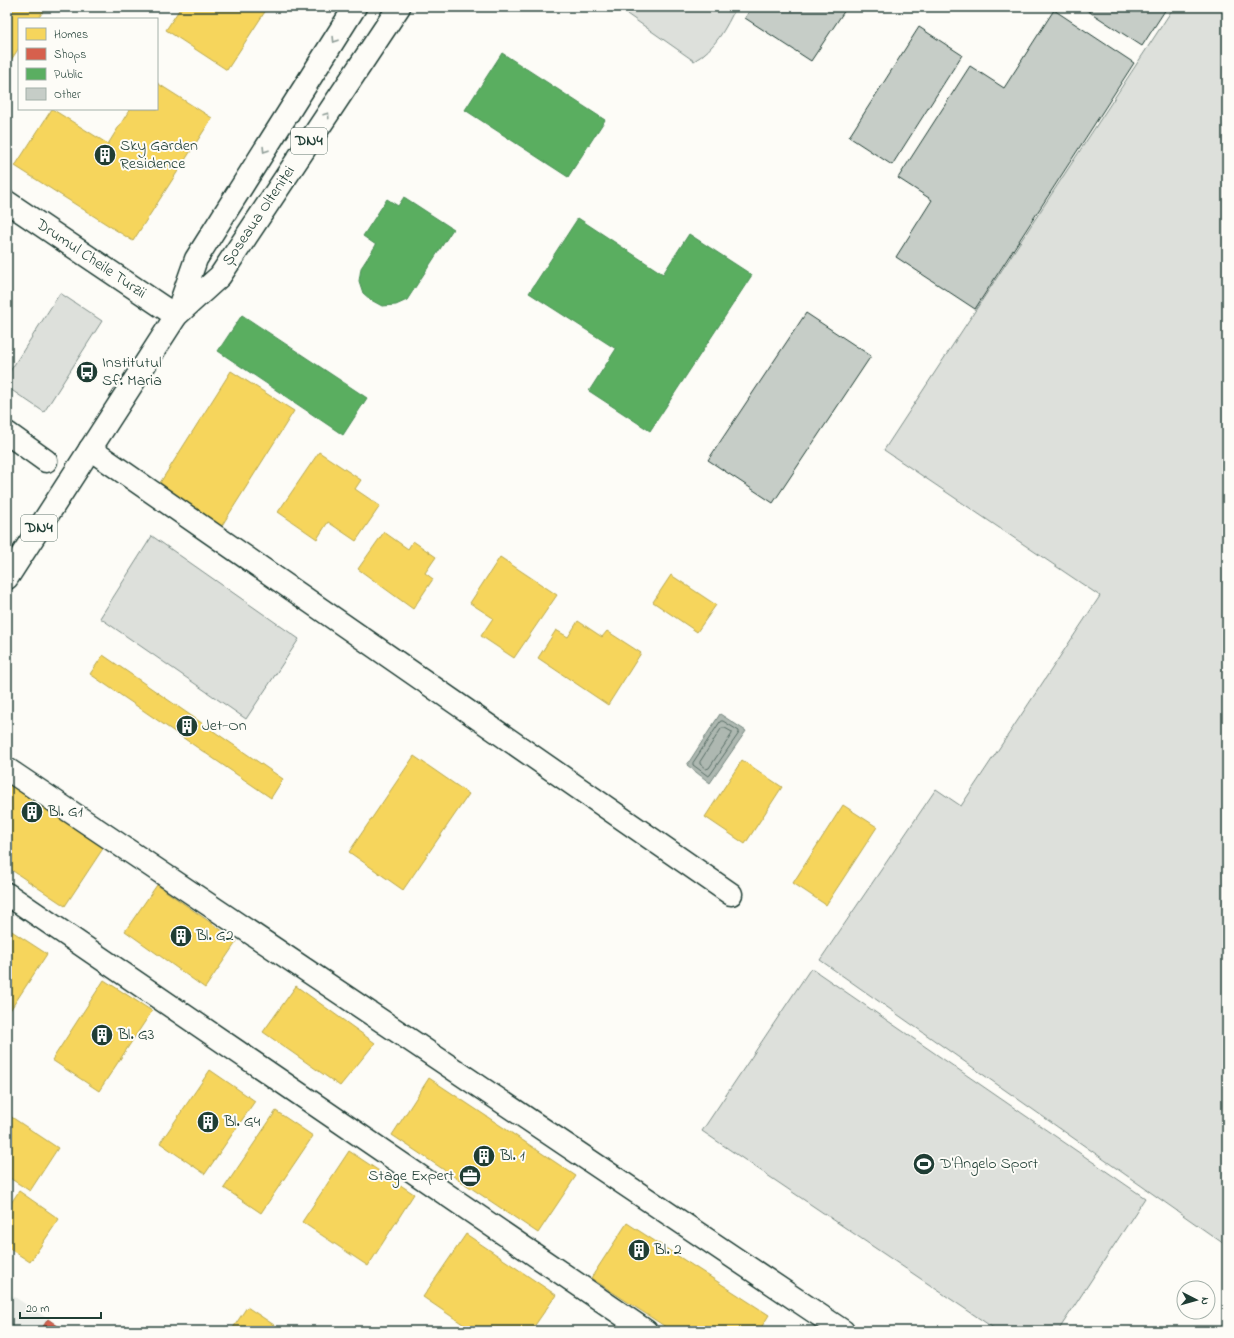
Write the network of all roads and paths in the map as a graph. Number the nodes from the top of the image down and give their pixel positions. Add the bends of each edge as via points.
1 (356, 7) edge
2 (399, 7) edge
3 (7, 202) edge
4 (176, 316) junction
5 (7, 433) edge
6 (90, 450) junction
7 (46, 461) dead end
8 (7, 578) edge
9 (7, 768) edge
10 (7, 894) edge
11 (730, 894) dead end
12 (646, 1331) edge
13 (843, 1331) edge

1 -> 4 street, Șoseaua Olteniței / DN4 via 196,259
4 -> 2 street, Șoseaua Olteniței / DN4 via 220,276
3 - 4 street, Drumul Cheile Turzii
4 - 6 street, Șoseaua Olteniței / DN4
5 - 7 street
6 - 8 street, Șoseaua Olteniței / DN4
6 - 11 street
9 - 13 street
10 - 12 street

